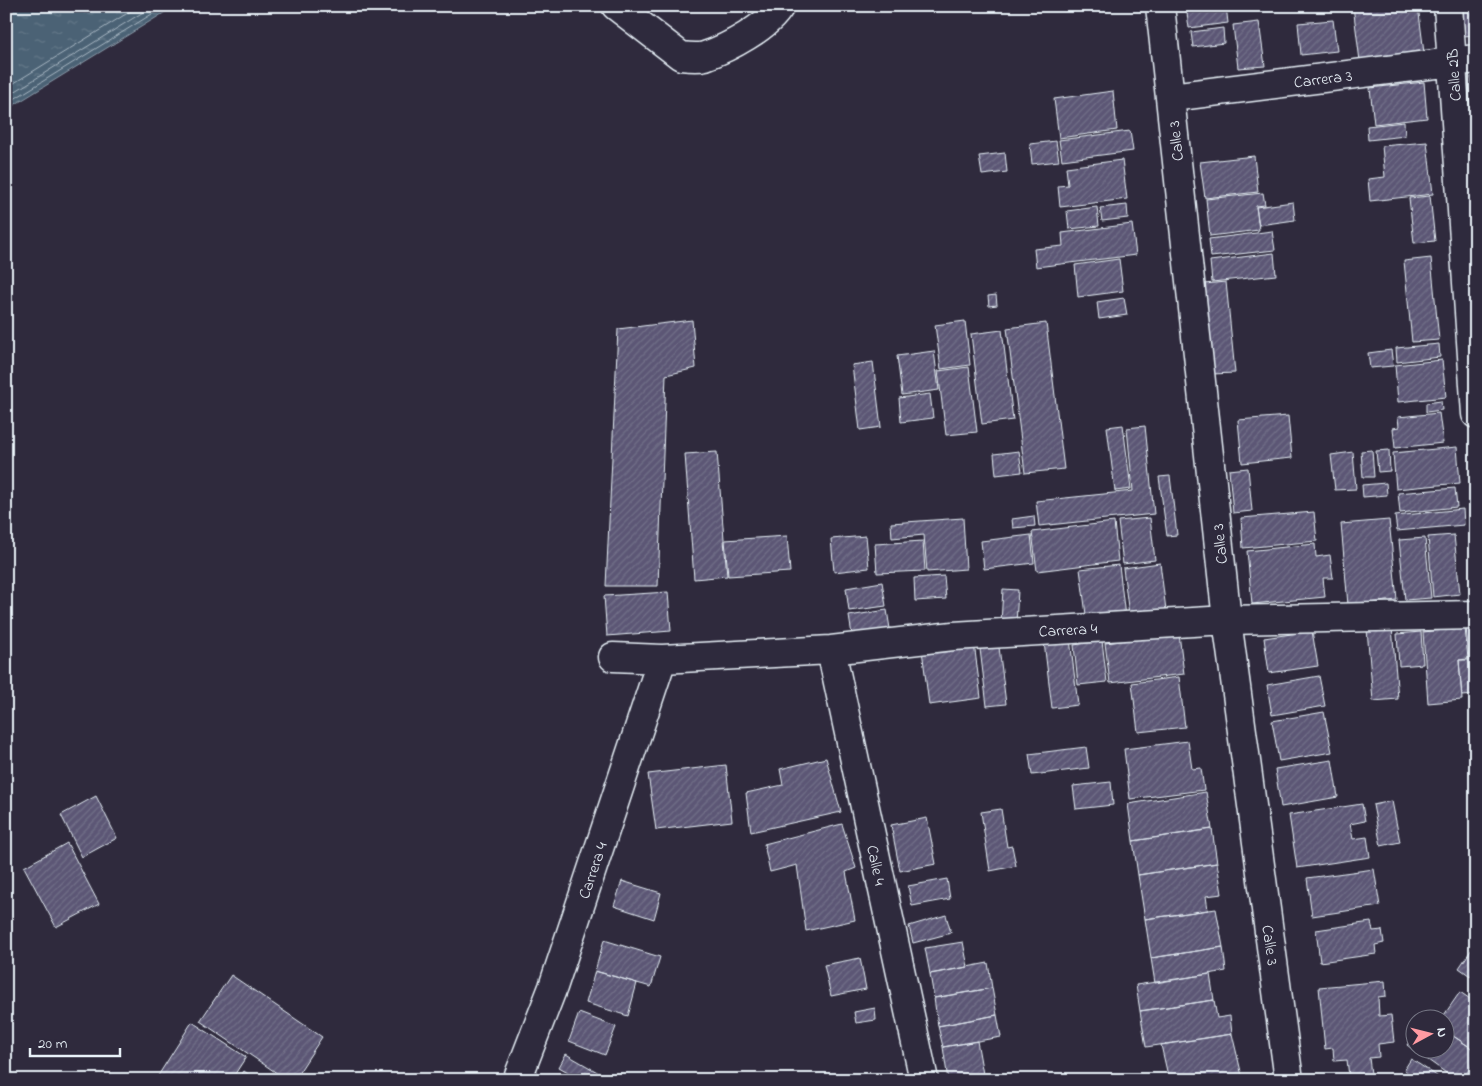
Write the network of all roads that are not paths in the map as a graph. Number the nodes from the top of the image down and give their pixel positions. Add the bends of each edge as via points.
1 (616, 6) edge
2 (780, 6) edge
3 (1160, 6) edge
4 (1448, 6) edge
5 (1464, 60) edge
6 (1170, 97) junction
7 (1476, 414) edge
8 (1476, 615) edge
9 (1227, 620) junction
10 (831, 650) junction
11 (613, 658) dead end
12 (662, 659) junction
13 (517, 1080) edge
14 (924, 1080) edge
15 (1289, 1080) edge

1 - 2 street via 681,56 693,57 703,57 757,30
3 - 6 street, Calle 3
4 - 5 street, Calle 2B
5 - 6 street, Carrera 3
5 - 7 street, Calle 2B
6 - 9 street, Calle 3
8 - 9 street, Carrera 4
9 - 10 street, Carrera 4 via 953,636
9 - 15 street, Calle 3
10 - 12 street, Carrera 4
10 - 14 street, Calle 4
11 - 12 street, Carrera 4
12 - 13 street, Carrera 4 via 553,986

